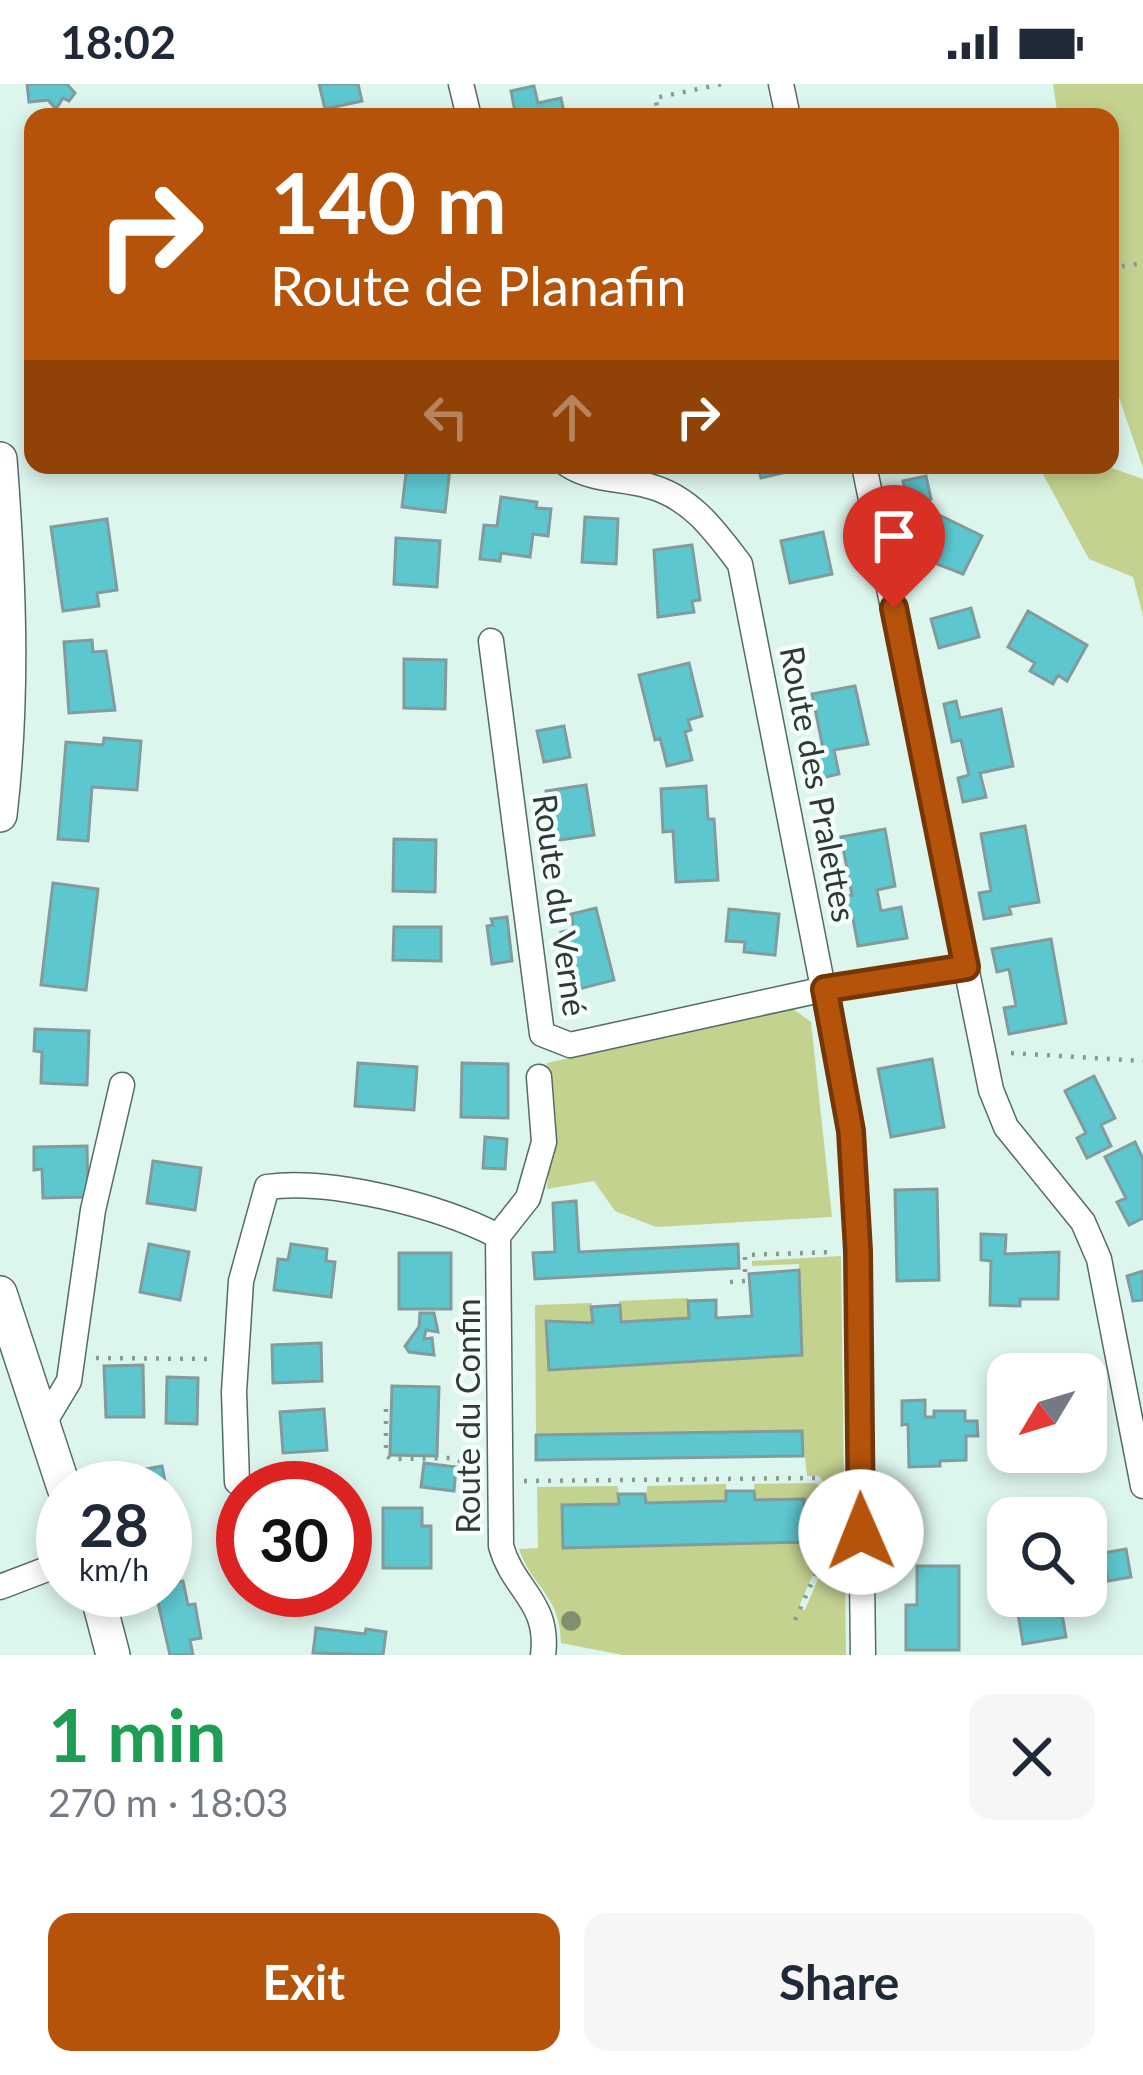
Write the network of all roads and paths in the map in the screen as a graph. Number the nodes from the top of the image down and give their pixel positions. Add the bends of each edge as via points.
1 (722, 84) edge
2 (658, 108) edge
3 (0, 459) edge
4 (583, 474) edge
5 (866, 474) edge
6 (490, 640) dead end
7 (0, 814) edge
8 (966, 967) junction
9 (825, 989) junction
10 (983, 1051) junction
11 (1143, 1061) edge
12 (539, 1077) dead end
13 (122, 1084) dead end
14 (498, 1236) junction
15 (858, 1251) junction
16 (730, 1282) dead end
17 (0, 1293) edge
18 (73, 1357) junction
19 (236, 1360) junction
20 (386, 1409) dead end
21 (42, 1426) junction
22 (54, 1461) edge
23 (237, 1461) edge
24 (804, 1466) dead end
25 (805, 1478) junction
26 (502, 1481) junction
27 (1143, 1486) edge
28 (826, 1491) junction
29 (860, 1492) junction
30 (36, 1573) edge
31 (0, 1587) edge
32 (103, 1617) edge
33 (795, 1621) dead end
34 (113, 1655) edge
35 (543, 1655) edge
36 (863, 1655) edge

1 - 2 path via 655,98
3 - 7 main road via 10,659
4 - 9 street, Route des Pralettes via 652,486 685,504 740,564
5 - 8 street
6 - 9 street, Route du Verné via 542,1034 569,1045
8 - 9 street
8 - 10 street
9 - 15 street, Route des Pralettes via 851,1131
10 - 11 path
10 - 27 street via 1006,1127 1083,1222 1099,1258
12 - 14 street via 544,1142 528,1198
13 - 18 street via 93,1210
14 - 19 street via 459,1216 302,1182 267,1187 241,1281
14 - 26 street, Route du Confin
15 - 16 path via 746,1255 745,1281
15 - 29 street, Route des Pralettes
17 - 21 main road
18 - 19 path
18 - 21 street via 69,1381
19 - 23 street
20 - 26 path via 392,1460 454,1458
21 - 22 main road
24 - 25 path
25 - 26 path
25 - 28 path
26 - 35 street, Route du Confin via 501,1546 543,1622
28 - 29 path
28 - 33 path via 825,1553
29 - 36 street, Route des Pralettes
30 - 31 street
32 - 34 main road

